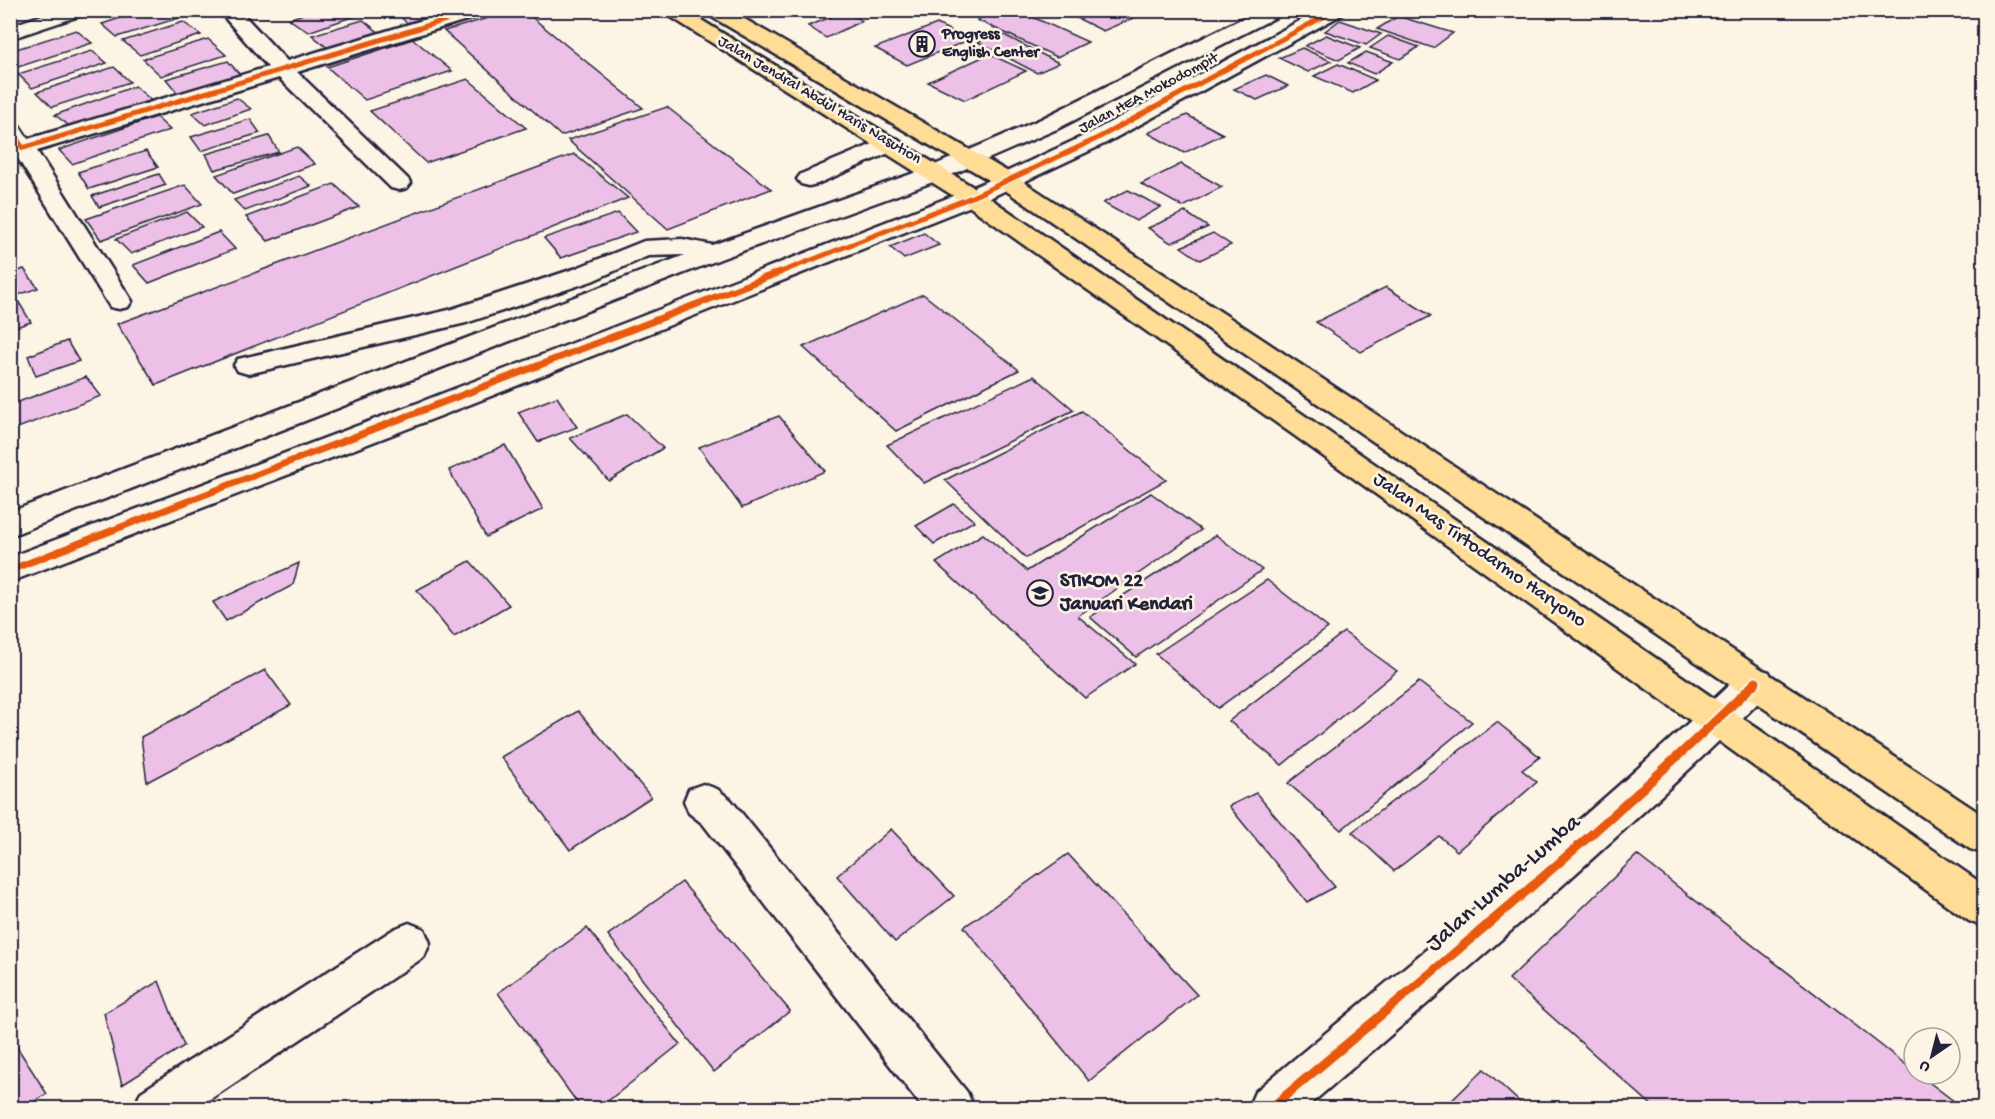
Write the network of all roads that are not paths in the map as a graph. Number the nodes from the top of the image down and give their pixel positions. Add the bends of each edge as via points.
1 (78, 10) edge
2 (228, 10) edge
3 (479, 10) edge
4 (670, 10) edge
5 (714, 10) edge
6 (1275, 10) edge
7 (1336, 10) edge
8 (10, 33) edge
9 (282, 69) junction
10 (15, 143) edge
11 (890, 144) junction
12 (970, 158) junction
13 (936, 173) junction
14 (809, 179) dead end
15 (1007, 181) junction
16 (399, 183) dead end
17 (972, 196) junction
18 (714, 253) junction
19 (118, 301) dead end
20 (249, 365) dead end
21 (10, 525) edge
22 (10, 570) edge
23 (1756, 682) junction
24 (1718, 720) junction
25 (703, 801) dead end
26 (1984, 837) edge
27 (1984, 908) edge
28 (409, 944) dead end
29 (157, 1108) edge
30 (951, 1108) edge
31 (1271, 1108) edge

1 - 8 street
2 - 9 street
3 - 9 street
4 - 11 highway, Jalan Jendral Abdul Haris Nasution
5 - 12 highway, Jalan Jendral Abdul Haris Nasution
6 - 12 street, Jalan HEA Mokodompit via 1049,124
7 - 15 street, Jalan HEA Mokodompit via 1096,139
9 - 10 street
9 - 16 street
10 - 19 street
11 - 13 highway, Jalan Jendral Abdul Haris Nasution
11 - 14 street
12 - 13 street, Jalan HEA Mokodompit
12 - 15 highway, Jalan Jendral Abdul Haris Nasution
13 - 17 highway, Jalan Jendral Abdul Haris Nasution
13 - 18 street, Jalan HEA Mokodompit
15 - 17 street, Jalan HEA Mokodompit
15 - 23 highway
17 - 22 street, Jalan HEA Mokodompit
17 - 24 highway, Jalan Mas Tirtodarmo Haryono
18 - 20 street via 682,247 644,249 583,275 456,317
18 - 21 street, Jalan HEA Mokodompit
23 - 24 street, Jalan Lumba-Lumba
23 - 26 highway
24 - 27 highway, Jalan Mas Tirtodarmo Haryono
24 - 31 street, Jalan Lumba-Lumba via 1588,838
25 - 30 street via 717,812
28 - 29 street

